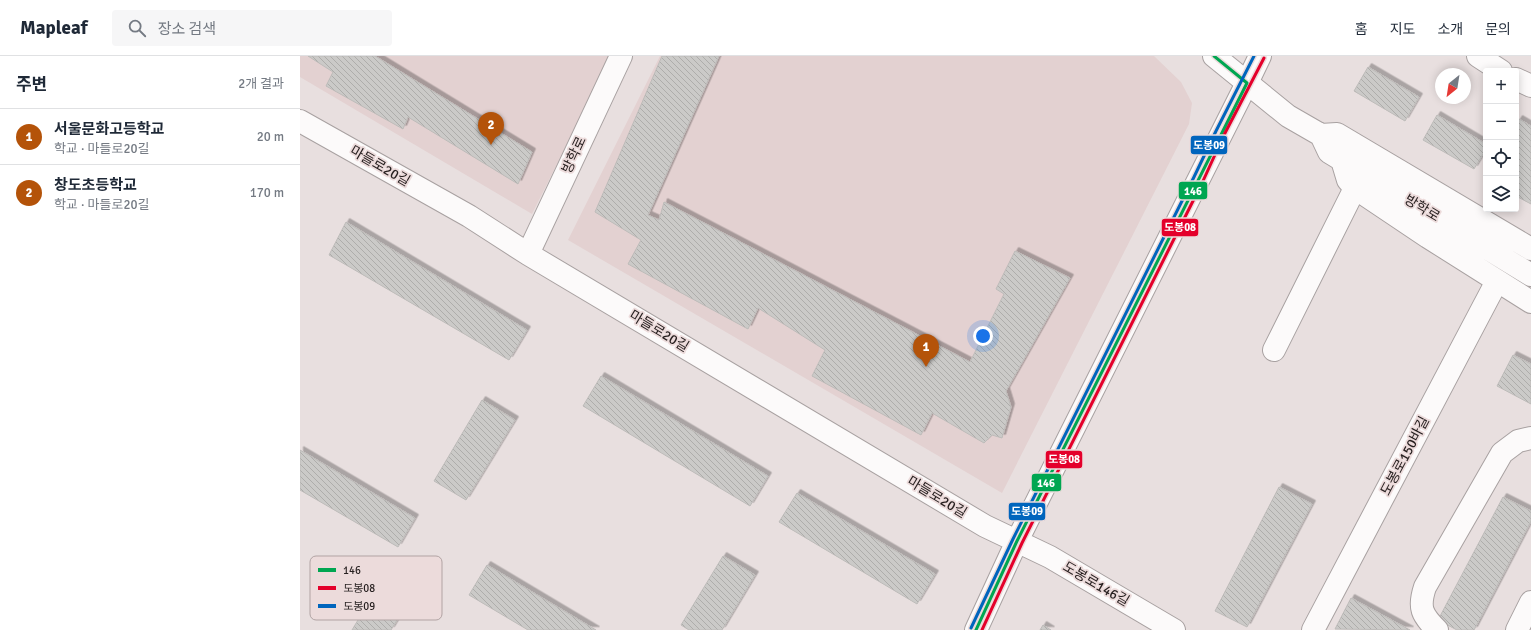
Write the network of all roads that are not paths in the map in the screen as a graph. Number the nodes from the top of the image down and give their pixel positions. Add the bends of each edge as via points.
1 (621, 56) edge
2 (1214, 56) edge
3 (1260, 56) edge
4 (1478, 56) edge
5 (1496, 68) edge
6 (1519, 80) edge
7 (1247, 83) junction
8 (1531, 86) edge
9 (300, 120) edge
10 (1321, 135) junction
11 (1362, 148) junction
12 (1342, 160) junction
13 (1355, 188) junction
14 (1483, 203) edge
15 (1497, 212) edge
16 (1531, 232) edge
17 (1531, 248) edge
18 (528, 254) junction
19 (1531, 275) edge
20 (1497, 281) junction
21 (1531, 302) edge
22 (1274, 350) dead end
23 (1531, 438) edge
24 (1017, 541) junction
25 (1531, 602) edge
26 (976, 630) edge
27 (1174, 630) edge
28 (1313, 630) edge
29 (1437, 630) edge
30 (1516, 630) edge

1 - 18 street, 방학로
2 - 7 street, 방학로
3 - 7 street
4 - 5 street
6 - 8 street
7 - 10 street, 방학로 via 1288,116
7 - 24 street
9 - 18 street, 마들로20길 via 469,216
10 - 11 street, 방학로 via 1337,134
10 - 12 street, 방학로 via 1329,152
11 - 14 street via 1389,151
11 - 17 street, 방학로
12 - 13 street via 1348,180
12 - 19 street, 방학로
13 - 20 street
13 - 22 street
15 - 16 street
18 - 24 street, 마들로20길 via 985,526
20 - 21 street
20 - 28 street, 도봉로150바길
23 - 29 street via 1518,441 1502,453 1425,587 1421,610
24 - 26 street
24 - 27 street, 도봉로146길 via 1050,557
25 - 30 street

